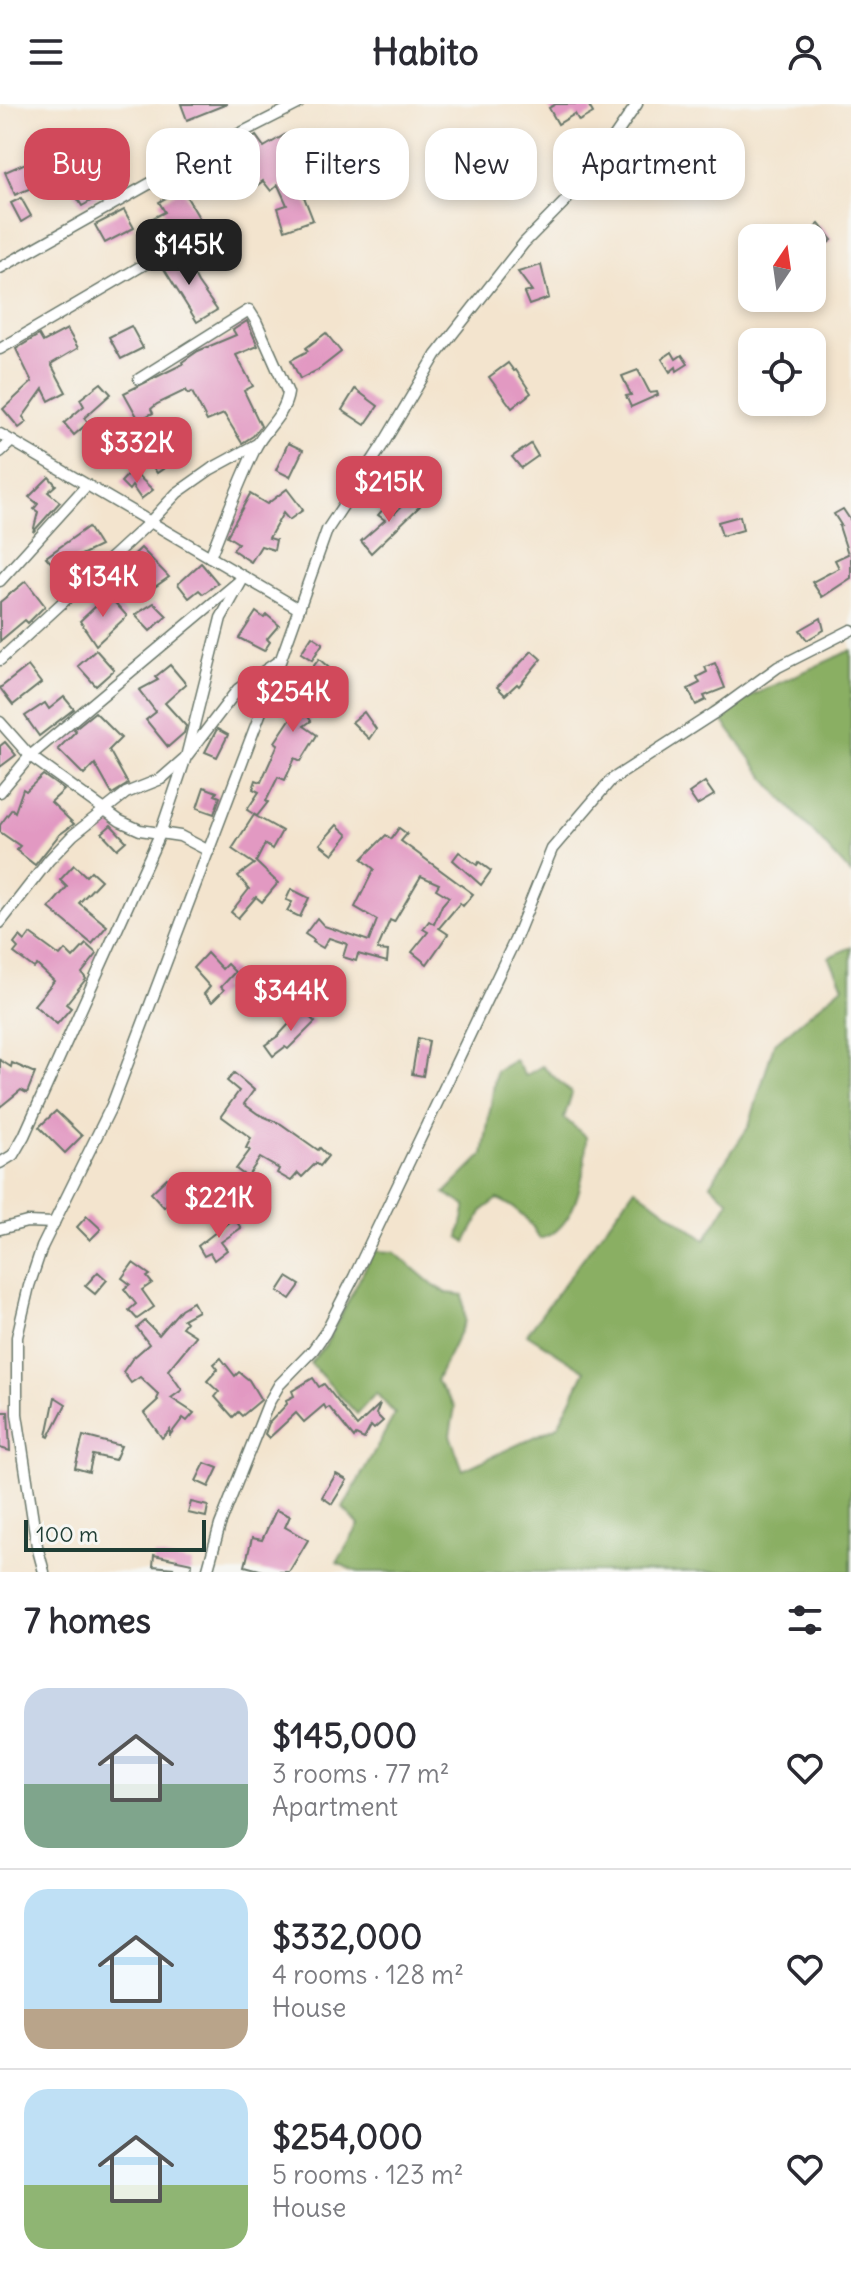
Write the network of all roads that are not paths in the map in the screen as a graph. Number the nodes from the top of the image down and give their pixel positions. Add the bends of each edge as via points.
1 (298, 104) edge
2 (637, 104) edge
3 (191, 237) dead end
4 (0, 268) edge
5 (0, 349) edge
6 (139, 379) dead end
7 (0, 434) edge
8 (12, 441) junction
9 (258, 444) junction
10 (0, 452) edge
11 (87, 485) junction
12 (150, 522) junction
13 (210, 557) junction
14 (244, 577) junction
15 (0, 581) edge
16 (299, 609) junction
17 (851, 630) edge
18 (281, 659) junction
19 (0, 660) edge
20 (0, 722) edge
21 (30, 756) junction
22 (186, 757) junction
23 (0, 792) edge
24 (106, 809) junction
25 (160, 834) junction
26 (209, 851) junction
27 (0, 923) edge
28 (0, 1163) edge
29 (54, 1223) junction
30 (0, 1229) edge
31 (44, 1572) edge
32 (207, 1572) edge

1 - 4 street
2 - 16 street via 583,183 524,243 436,355 327,530
3 - 5 street
6 - 9 street via 249,310 288,393 277,420
7 - 8 street
8 - 10 street
8 - 11 street
9 - 12 street via 177,493
9 - 13 street
11 - 12 street
11 - 15 street
12 - 13 street
12 - 19 street
13 - 14 street
14 - 16 street
14 - 21 street
14 - 22 street via 221,618
16 - 18 street
17 - 32 street via 778,667 611,780 552,849 515,940 354,1277 325,1333 268,1404
18 - 22 street via 238,689
18 - 26 street
20 - 21 street
21 - 23 street
21 - 24 street
22 - 24 street via 161,779 126,793
22 - 25 street
24 - 25 street via 120,821
24 - 27 street via 49,860
25 - 26 street via 180,836
25 - 28 street via 24,1136 13,1155
26 - 29 street via 112,1105
29 - 30 street
29 - 31 street via 42,1247 17,1337 17,1414

